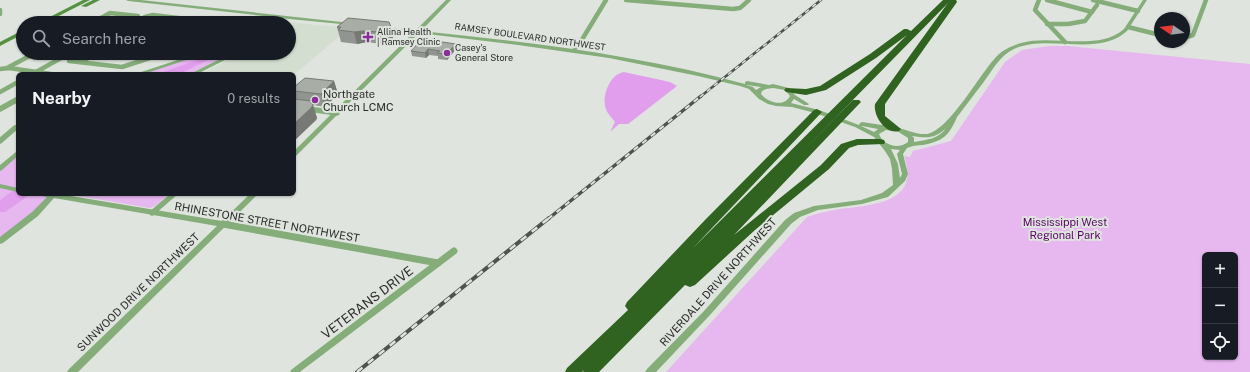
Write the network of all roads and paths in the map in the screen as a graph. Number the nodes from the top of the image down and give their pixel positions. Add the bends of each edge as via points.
1 (87, 0) edge
2 (96, 0) edge
3 (128, 0) edge
4 (167, 0) edge
5 (449, 0) edge
6 (606, 0) edge
7 (626, 0) edge
8 (749, 0) edge
9 (1039, 0) edge
10 (1048, 0) edge
11 (1093, 0) edge
12 (1145, 0) edge
13 (1206, 0) edge
14 (952, 1) edge
15 (1107, 2) edge
16 (1097, 6) dead end
17 (938, 9) junction
18 (1138, 11) junction
19 (1092, 12) junction
20 (55, 16) edge
21 (65, 16) edge
22 (105, 16) edge
23 (122, 16) edge
24 (277, 16) joint
25 (296, 18) edge
26 (353, 22) junction
27 (1048, 24) junction
28 (378, 25) edge
29 (1128, 27) junction
30 (420, 30) junction
31 (1154, 34) edge
32 (16, 36) edge
33 (1190, 36) edge
34 (16, 40) edge
35 (1065, 42) junction
36 (0, 44) edge
37 (0, 48) edge
38 (575, 48) junction
39 (22, 60) edge
40 (58, 60) edge
41 (69, 60) dead end
42 (84, 60) edge
43 (144, 60) edge
44 (182, 60) edge
45 (222, 60) edge
46 (141, 61) joint
47 (81, 62) junction
48 (3, 69) edge
49 (27, 72) edge
50 (37, 72) edge
51 (144, 72) edge
52 (196, 72) edge
53 (707, 74) junction
54 (738, 82) junction
55 (15, 86) edge
56 (767, 86) junction
57 (0, 92) edge
58 (791, 93) junction
59 (758, 94) junction
60 (16, 100) edge
61 (782, 104) junction
62 (296, 107) edge
63 (0, 109) edge
64 (821, 112) junction
65 (337, 113) junction
66 (954, 117) junction
67 (849, 121) junction
68 (15, 128) dead end
69 (885, 128) junction
70 (896, 129) junction
71 (906, 133) junction
72 (879, 141) junction
73 (0, 142) edge
74 (907, 146) junction
75 (296, 153) edge
76 (16, 155) edge
77 (0, 169) edge
78 (896, 185) junction
79 (0, 186) edge
80 (14, 189) edge
81 (48, 196) edge
82 (61, 196) edge
83 (172, 196) edge
84 (252, 196) edge
85 (152, 213) junction
86 (223, 224) junction
87 (0, 241) edge
88 (454, 251) dead end
89 (438, 263) junction
90 (648, 314) junction
91 (595, 350) junction
92 (72, 372) edge
93 (294, 372) edge
94 (572, 372) edge
95 (590, 372) edge
96 (650, 372) edge

1 - 20 main road
2 - 21 main road
3 - 24 street
4 - 26 street
5 - 30 street
6 - 38 street
7 - 8 street via 725,9 740,8
9 - 27 street via 1036,10
10 - 19 street
11 - 15 street
12 - 18 street
13 - 33 street via 1198,24
14 - 17 highway
14 - 70 highway via 880,104 880,116
14 - 90 highway
15 - 18 street
16 - 19 street
17 - 58 highway via 823,88
17 - 91 highway
18 - 29 street
19 - 27 street via 1085,21
22 - 23 street via 110,13
24 - 26 street via 286,14
25 - 26 street
27 - 35 street
28 - 30 street, RAMSEY BOULEVARD NORTHWEST
29 - 31 street
29 - 35 street via 1120,34 1107,39
30 - 38 street, RAMSEY BOULEVARD NORTHWEST
30 - 53 street, RAMSEY BOULEVARD NORTHWEST via 574,51
30 - 65 street
32 - 36 main road
34 - 37 main road
35 - 66 street via 1034,43 1006,51
38 - 53 street, RAMSEY BOULEVARD NORTHWEST via 638,58
39 - 48 street
40 - 50 street
41 - 47 street
42 - 47 street
43 - 46 street
44 - 51 street
45 - 52 street
46 - 47 street via 122,67
48 - 49 street
53 - 54 street, RAMSEY BOULEVARD NORTHWEST
54 - 56 street, RAMSEY BOULEVARD NORTHWEST
54 - 59 street, RAMSEY BOULEVARD NORTHWEST
55 - 57 street
56 - 58 street, RAMSEY BOULEVARD NORTHWEST via 779,86
56 - 59 street via 759,90
58 - 61 street via 790,101
58 - 64 street via 800,102
59 - 61 street, RAMSEY BOULEVARD NORTHWEST via 765,101
60 - 63 street
61 - 64 street
62 - 65 street
64 - 67 street
64 - 91 highway via 642,295
65 - 75 street
66 - 71 street via 930,136
66 - 74 street via 944,136
67 - 69 street
67 - 72 street
68 - 73 street
69 - 70 street
69 - 72 street via 878,130
70 - 71 street
71 - 74 street via 911,140
72 - 74 street via 894,148
72 - 78 street via 891,153 896,164
72 - 90 highway via 857,142 845,146 825,167 751,227 686,286
74 - 78 street, RIVERDALE DRIVE NORTHWEST via 900,154 905,174
76 - 77 street
78 - 96 street, RIVERDALE DRIVE NORTHWEST via 885,194 871,200 817,208 797,215
79 - 80 street
81 - 87 street via 35,214
82 - 85 street, RHINESTONE STREET NORTHWEST
83 - 85 street
84 - 86 street, SUNWOOD DRIVE NORTHWEST
85 - 86 street, RHINESTONE STREET NORTHWEST
86 - 89 street, RHINESTONE STREET NORTHWEST
86 - 92 street, SUNWOOD DRIVE NORTHWEST
88 - 89 street, VETERANS DRIVE
89 - 93 street, VETERANS DRIVE
90 - 95 highway
91 - 94 highway

